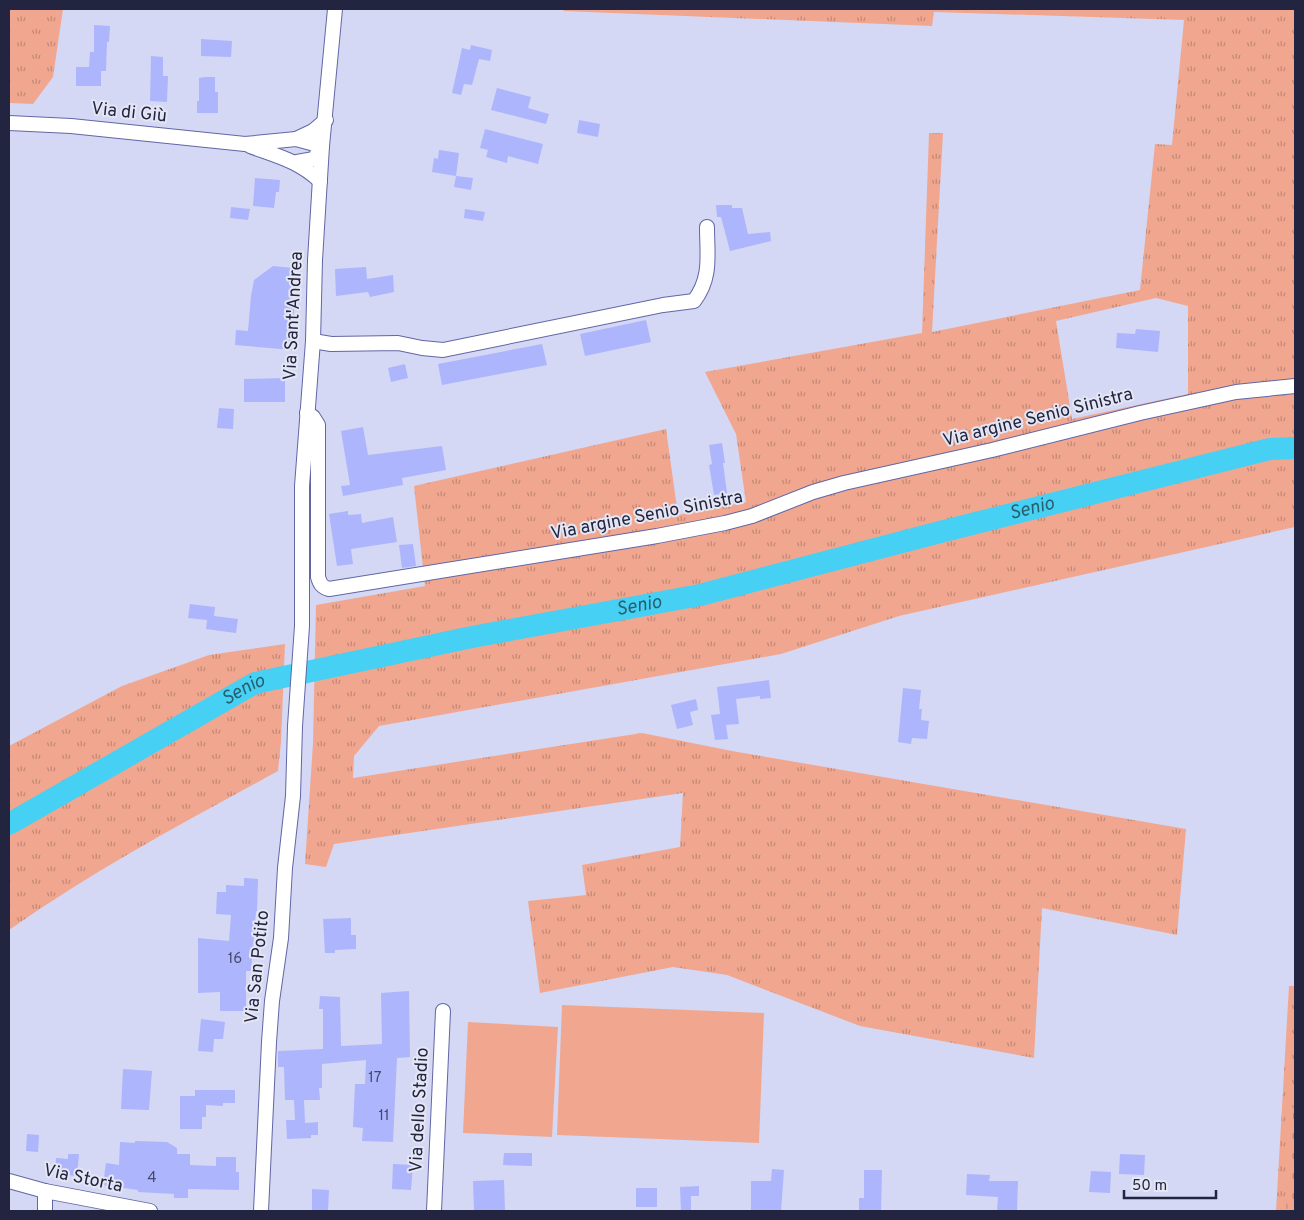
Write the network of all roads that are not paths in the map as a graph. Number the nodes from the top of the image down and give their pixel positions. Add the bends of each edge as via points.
1 (335, 9) edge
2 (326, 120) junction
3 (9, 123) edge
4 (296, 139) junction
5 (245, 144) junction
6 (322, 146) junction
7 (297, 162) junction
8 (320, 181) junction
9 (707, 227) dead end
10 (312, 340) junction
11 (1295, 386) edge
12 (307, 413) junction
13 (302, 626) joint
14 (443, 1011) dead end
15 (9, 1181) edge
16 (45, 1191) junction
17 (45, 1211) edge
18 (150, 1211) edge
19 (260, 1211) edge
20 (434, 1211) edge

1 - 2 street, Via Sant'Andrea
2 - 4 street, Via di Giù
2 - 6 street, Via Sant'Andrea
3 - 5 street, Via di Giù via 71,126
4 - 5 street, Via di Giù
4 - 6 street, Via di Giù
5 - 7 street, Via di Giù
6 - 7 street via 314,158
6 - 8 street, Via Sant'Andrea
7 - 8 street, Via di Giù
8 - 10 street, Via Sant'Andrea
9 - 10 street via 705,285 694,301 443,350 398,343 331,344
10 - 12 street, Via Sant'Andrea
11 - 12 street, Via argine Senio Sinistra via 1226,394 844,483 725,523 329,589 324,588 318,577 318,425
12 - 13 street, Via Sant'Andrea via 302,486
13 - 19 street, Via San Potito via 293,796 267,1066
14 - 20 street, Via dello Stadio
15 - 16 street, Via Storta
16 - 17 street
16 - 18 street, Via Storta

